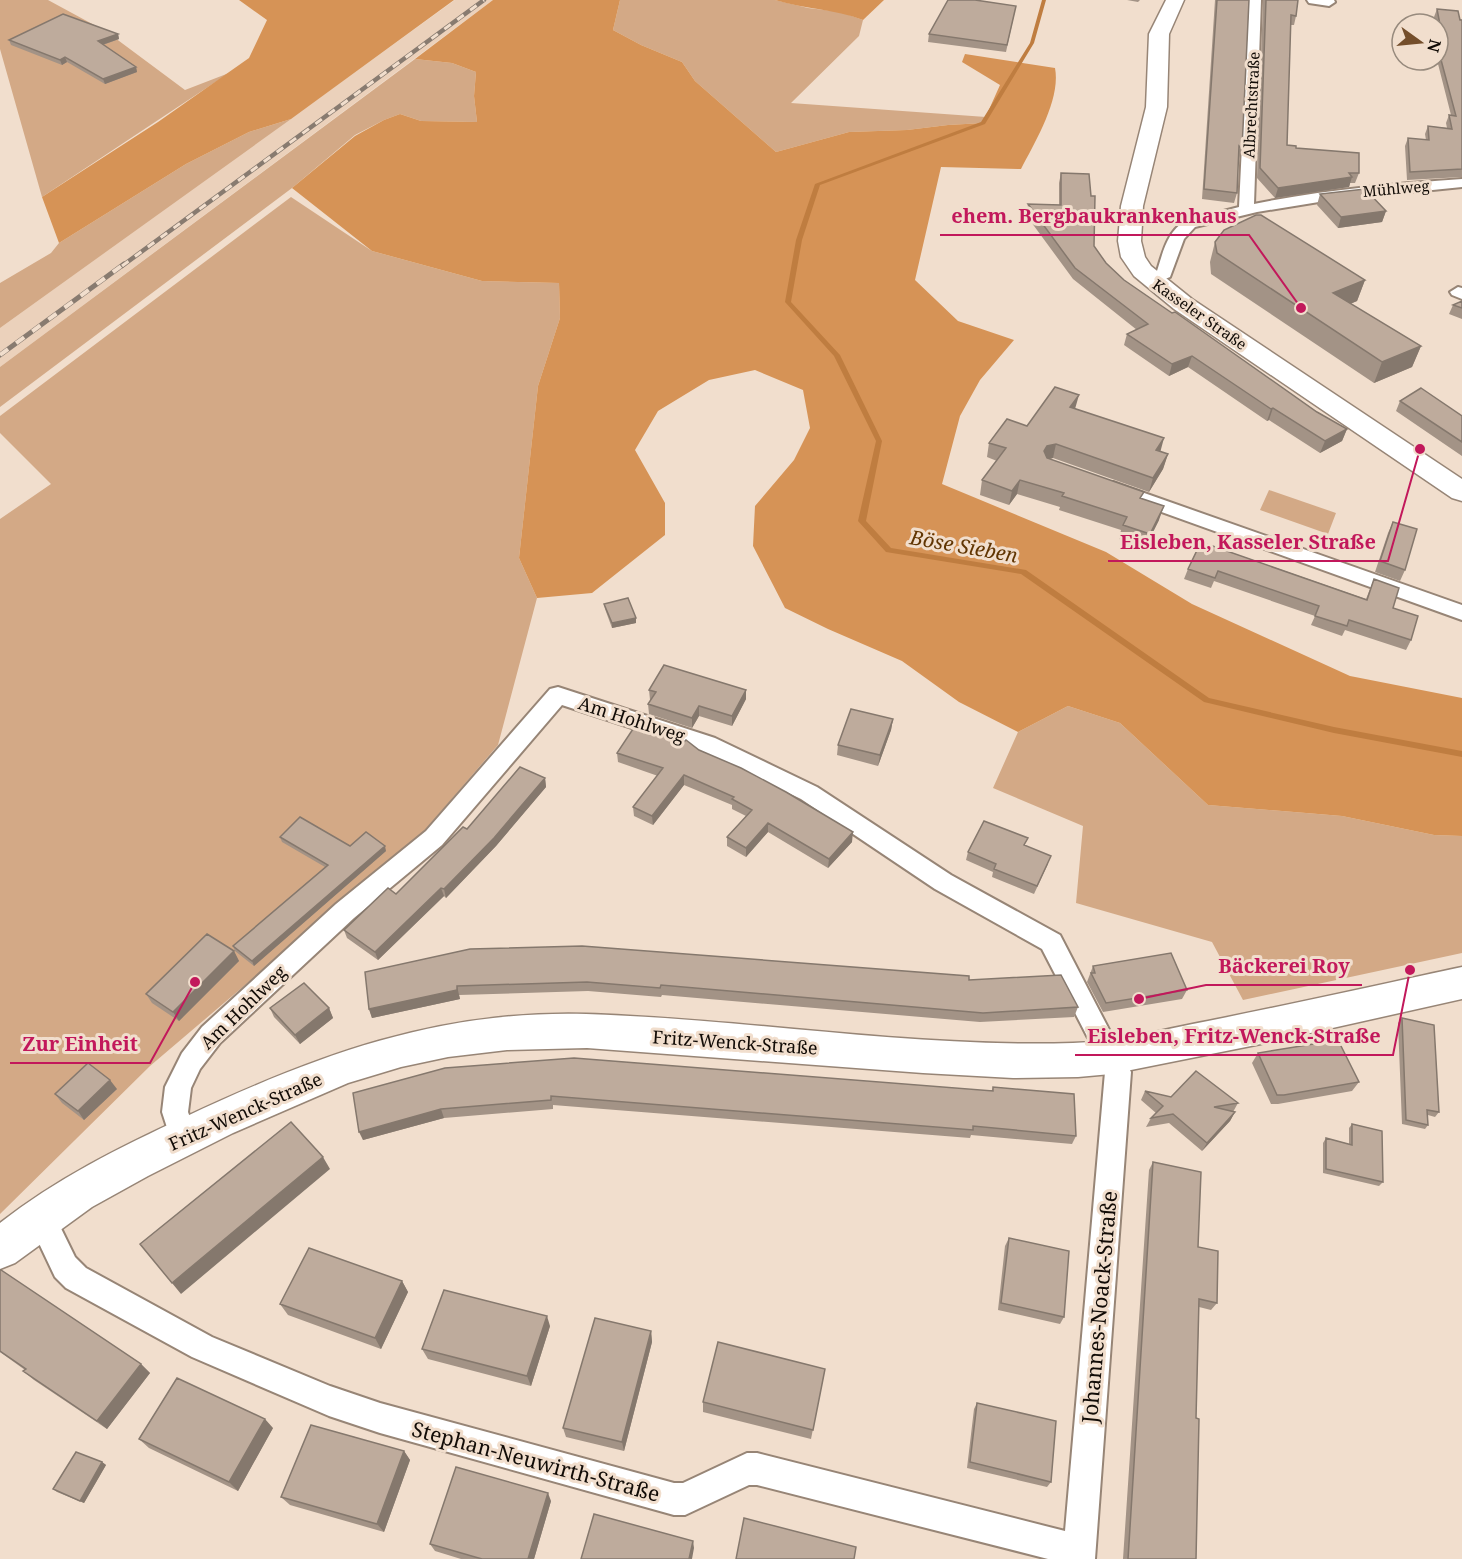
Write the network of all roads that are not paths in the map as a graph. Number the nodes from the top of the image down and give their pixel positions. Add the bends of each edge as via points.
1 (1175, 0) edge
2 (1256, 0) edge
3 (1312, 0) edge
4 (1329, 2) dead end
5 (1462, 183) edge
6 (1246, 211) junction
7 (1151, 280) junction
8 (1097, 482) edge
9 (1462, 492) edge
10 (1462, 613) edge
11 (1462, 983) edge
12 (1111, 1057) junction
13 (183, 1137) junction
14 (41, 1218) junction
15 (0, 1249) edge
16 (1080, 1555) edge

1 - 7 main road, Kasseler Straße via 1161,24 1156,116 1131,218 1133,256
2 - 6 street, Albrechtstraße
3 - 4 street
5 - 6 street, Mühlweg via 1381,188
6 - 7 street, Mühlweg via 1184,227 1164,274
7 - 9 main road, Kasseler Straße
8 - 10 street
11 - 12 main road, Fritz-Wenck-Straße
12 - 13 main road, Fritz-Wenck-Straße via 1013,1061 587,1031 499,1034 393,1052 305,1082
12 - 13 street, Am Hohlweg via 1052,942 943,882 809,794 707,744 558,695 434,838 345,911 212,1035 191,1061 178,1087 175,1112
12 - 16 street, Johannes-Noack-Straße via 1118,1072
13 - 14 main road, Fritz-Wenck-Straße via 97,1182
14 - 15 main road, Fritz-Wenck-Straße
14 - 16 street, Stephan-Neuwirth-Straße via 65,1267 76,1278 232,1362 329,1401 678,1500 757,1468

